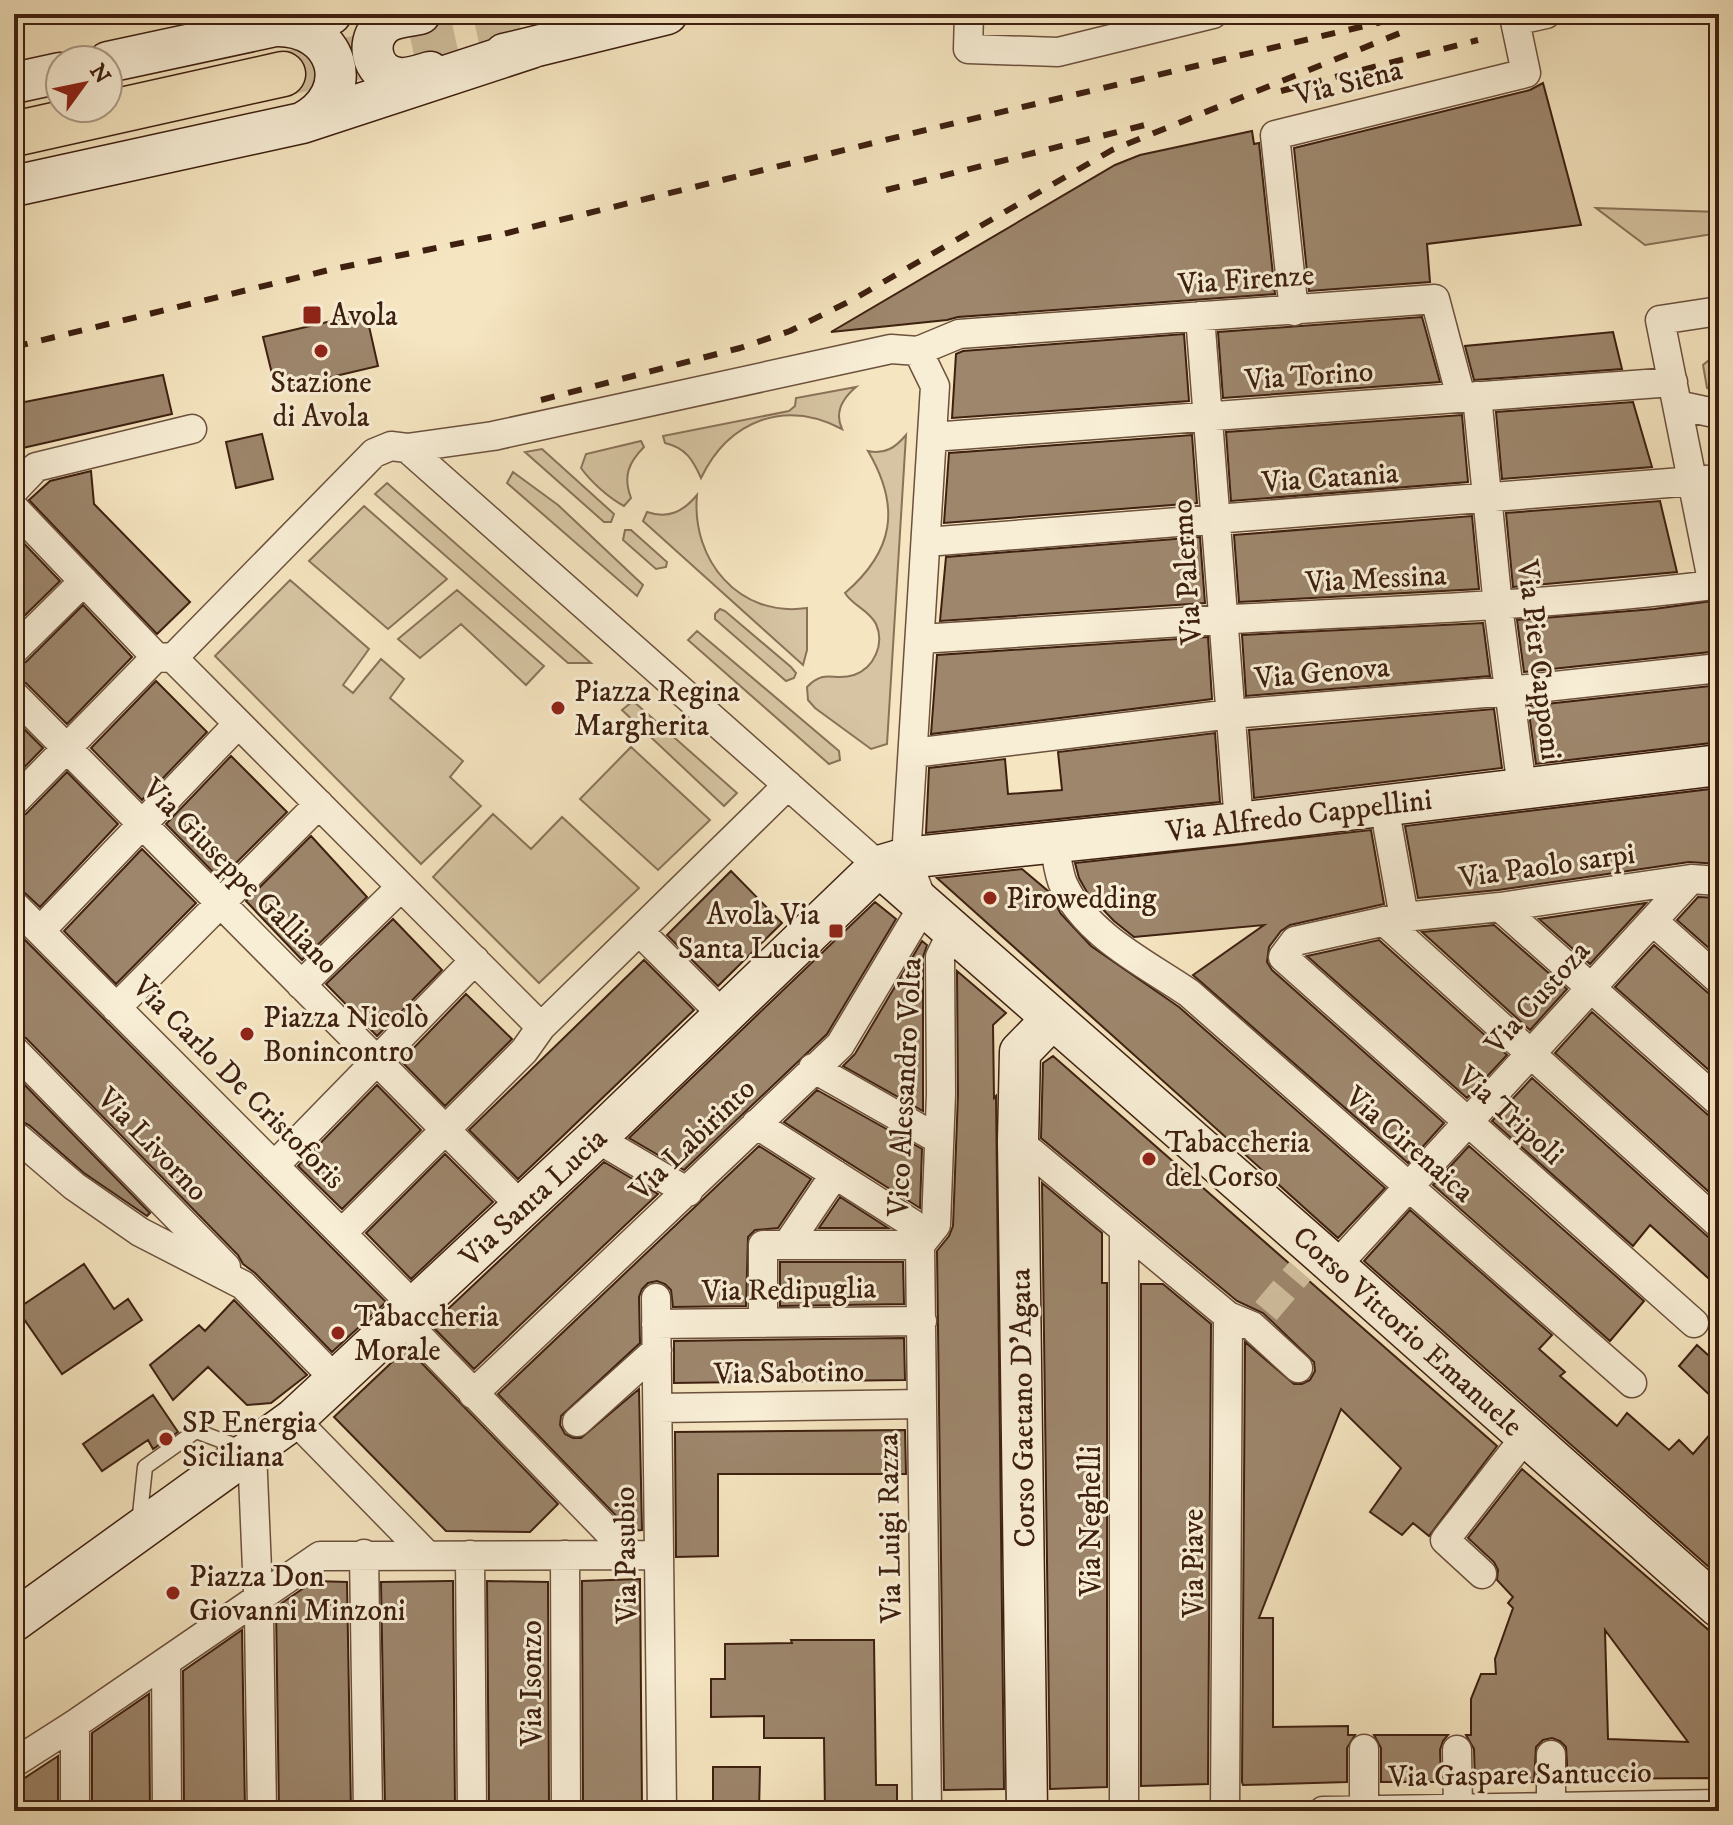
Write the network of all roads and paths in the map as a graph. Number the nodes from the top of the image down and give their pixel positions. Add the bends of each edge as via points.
1 (331, 14) edge
2 (420, 14) edge
3 (667, 14) edge
4 (969, 14) edge
5 (1213, 14) edge
6 (1546, 14) edge
7 (271, 26) junction
8 (531, 48) junction
9 (124, 58) edge
10 (283, 74) tunnel mouth
11 (44, 76) edge
12 (14, 83) edge
13 (302, 123) junction
14 (14, 134) edge
15 (14, 186) edge
16 (1294, 311) junction
17 (1719, 311) edge
18 (1200, 316) junction
19 (918, 351) junction
20 (1675, 393) junction
21 (1469, 397) junction
22 (1719, 414) edge
23 (1208, 417) junction
24 (192, 429) dead end
25 (941, 437) junction
26 (407, 448) junction
27 (1706, 481) edge
28 (14, 490) edge
29 (1487, 499) junction
30 (14, 508) edge
31 (1216, 520) junction
32 (936, 541) junction
33 (78, 588) junction
34 (1498, 606) junction
35 (1223, 620) junction
36 (929, 639) junction
37 (14, 650) edge
38 (158, 662) junction
39 (1719, 668) edge
40 (1509, 691) junction
41 (14, 695) edge
42 (1231, 714) junction
43 (229, 734) junction
44 (67, 749) junction
45 (922, 752) junction
46 (1719, 765) edge
47 (788, 785) junction
48 (1522, 788) junction
49 (14, 802) edge
50 (319, 804) junction
51 (1384, 806) junction
52 (1239, 823) junction
53 (142, 824) junction
54 (1054, 843) junction
55 (893, 862) junction
56 (1691, 879) junction
57 (1719, 881) edge
58 (401, 887) junction
59 (220, 904) junction
60 (14, 905) edge
61 (1500, 907) junction
62 (938, 918) junction
63 (1394, 919) junction
64 (1653, 921) junction
65 (40, 931) junction
66 (647, 939) junction
67 (1283, 957) joint
68 (475, 960) junction
69 (1719, 980) edge
70 (301, 985) junction
71 (1591, 988) junction
72 (116, 1008) junction
73 (723, 1015) junction
74 (1052, 1019) junction
75 (541, 1027) junction
76 (14, 1050) edge
77 (1531, 1054) junction
78 (377, 1061) junction
79 (813, 1068) junction
80 (1719, 1102) edge
81 (1468, 1122) junction
82 (756, 1124) junction
83 (446, 1130) junction
84 (14, 1138) edge
85 (596, 1138) junction
86 (938, 1139) junction
87 (1018, 1141) junction
88 (274, 1166) junction
89 (835, 1174) junction
90 (1408, 1188) junction
91 (688, 1192) junction
92 (522, 1207) junction
93 (1719, 1224) edge
94 (1124, 1230) junction
95 (342, 1233) junction
96 (787, 1245) junction
97 (920, 1245) junction
98 (1318, 1263) junction
99 (243, 1285) junction
100 (409, 1313) junction
101 (1249, 1317) junction
102 (922, 1321) junction
103 (763, 1323) junction
104 (1694, 1323) dead end
105 (657, 1324) junction
106 (1298, 1368) dead end
107 (336, 1380) junction
108 (1632, 1383) dead end
109 (473, 1394) junction
110 (922, 1404) junction
111 (658, 1408) junction
112 (294, 1419) junction
113 (577, 1422) dead end
114 (1526, 1436) junction
115 (252, 1452) junction
116 (355, 1554) junction
117 (426, 1554) junction
118 (470, 1555) junction
119 (565, 1555) junction
120 (645, 1555) junction
121 (1482, 1574) dead end
122 (258, 1606) junction
123 (1719, 1607) edge
124 (14, 1621) edge
125 (166, 1671) junction
126 (75, 1734) junction
127 (1364, 1749) dead end
128 (1457, 1750) dead end
129 (1551, 1755) dead end
130 (14, 1763) edge
131 (1719, 1804) edge
132 (1642, 1808) edge
133 (1551, 1809) edge
134 (1458, 1810) edge
135 (75, 1811) edge
136 (167, 1811) edge
137 (262, 1811) edge
138 (368, 1811) edge
139 (472, 1811) edge
140 (566, 1811) edge
141 (662, 1811) edge
142 (927, 1811) edge
143 (1027, 1811) edge
144 (1124, 1811) edge
145 (1225, 1811) edge
146 (1323, 1811) edge
147 (1364, 1811) edge

1 - 7 street
2 - 8 street via 388,22 375,34 374,61 388,75 408,78
3 - 8 street
4 - 5 street via 968,49 1058,52
6 - 16 street, Via Siena via 1515,21 1526,73 1275,135
7 - 9 street
7 - 13 street via 289,25 312,34 335,68 329,101 319,115
8 - 13 street
10 - 14 main road
11 - 12 street
13 - 15 street
16 - 18 street, Via Firenze
16 - 21 street, Via Firenze via 1435,299
17 - 20 street via 1660,320
18 - 19 street, Via Firenze via 959,334
18 - 23 street, Via Palermo
19 - 25 street via 935,386
19 - 26 street via 891,349 493,436
20 - 21 street, Via Torino
20 - 22 street, Via Torino
20 - 27 street
21 - 23 street, Via Torino
21 - 29 street, Via Pier Capponi
23 - 25 street, Via Torino
23 - 31 street, Via Palermo
24 - 28 street via 36,467
25 - 32 street
26 - 38 street via 391,446 374,453
26 - 47 street
27 - 29 street, Via Catania
27 - 34 street, Via Messina via 1713,585
29 - 31 street, Via Catania
29 - 34 street, Via Pier Capponi
30 - 33 street
31 - 32 street, Via Catania
31 - 35 street, Via Palermo
32 - 36 street
33 - 37 street
33 - 38 street
34 - 35 street, Via Messina
34 - 40 street, Via Pier Capponi
35 - 36 street, Via Messina
35 - 42 street, Via Palermo
36 - 45 street
38 - 43 street
38 - 44 street
39 - 40 street, Via Genova
40 - 42 street, Via Genova
40 - 48 street, Via Pier Capponi
41 - 44 street, Via Giuseppe Galliano
42 - 45 street, Via Genova
42 - 52 street, Via Palermo
43 - 50 street
43 - 53 street
44 - 49 street
44 - 53 street, Via Giuseppe Galliano
45 - 55 street
46 - 48 street, Via Alfredo Cappellini
47 - 55 street
47 - 66 street
48 - 51 street, Via Alfredo Cappellini
50 - 58 street
50 - 59 street
51 - 52 street, Via Alfredo Cappellini
51 - 63 street
52 - 54 street, Via Alfredo Cappellini
53 - 59 street, Via Giuseppe Galliano
53 - 65 street
54 - 55 street, Via Alfredo Cappellini
54 - 90 street, Via Cirenaica via 1063,885 1109,941 1189,993
55 - 62 street, Corso Vittorio Emanuele
55 - 73 street, Via Santa Lucia
56 - 57 street, Via Paolo sarpi
56 - 61 street, Via Paolo sarpi
56 - 64 street, Via Custoza
58 - 68 street
58 - 70 street
59 - 70 street, Via Giuseppe Galliano
59 - 72 street
60 - 65 street, Via Carlo De Cristoforis
61 - 63 street, Via Paolo sarpi
61 - 71 street
62 - 74 street, Corso Vittorio Emanuele
62 - 79 street, Via Labirinto via 840,1045
62 - 86 street, Vico Alessandro Volta
63 - 67 street, Via Paolo sarpi via 1295,941
63 - 77 street
64 - 69 street
64 - 71 street, Via Custoza
65 - 72 street, Via Carlo De Cristoforis
66 - 73 street
66 - 75 street
67 - 81 street, Via Tripoli
68 - 75 street
68 - 78 street
70 - 78 street, Via Giuseppe Galliano
71 - 77 street, Via Custoza
71 - 80 street
72 - 88 street, Via Carlo De Cristoforis
73 - 85 street, Via Santa Lucia
74 - 87 street, Corso Gaetano D'Agata via 1020,1052
74 - 98 street, Corso Vittorio Emanuele
75 - 83 street
76 - 99 street, Via Livorno
77 - 81 street, Via Custoza
77 - 93 street
78 - 83 street, Via Giuseppe Galliano
78 - 88 street
79 - 82 street, Via Labirinto
79 - 86 street
81 - 90 street, Via Custoza
81 - 104 street, Via Tripoli
82 - 89 street
82 - 91 street, Via Labirinto
83 - 92 street, Via Giuseppe Galliano
83 - 95 street
84 - 99 street via 140,1232
85 - 91 street
85 - 92 street, Via Santa Lucia
86 - 97 street, Vico Alessandro Volta via 936,1225
87 - 94 street
87 - 143 street, Corso Gaetano D'Agata
88 - 95 street, Via Carlo De Cristoforis
89 - 96 street
89 - 97 street via 913,1224
90 - 98 street, Via Custoza
90 - 108 street, Via Cirenaica
91 - 109 street, Via Labirinto
92 - 100 street, Via Santa Lucia
94 - 101 street
94 - 144 street, Via Neghelli
95 - 100 street, Via Carlo De Cristoforis
96 - 97 street
96 - 103 street via 763,1245
97 - 102 street, Via Luigi Razza
98 - 114 street, Corso Vittorio Emanuele
99 - 107 street, Via Livorno
100 - 107 street, Via Santa Lucia
100 - 109 street, Via Carlo De Cristoforis
101 - 106 street
101 - 145 street, Via Piave
102 - 103 street, Via Redipuglia
102 - 110 street, Via Luigi Razza
103 - 105 street, Via Redipuglia
105 - 111 street, Via Pasubio
105 - 113 street
107 - 112 street, Via Santa Lucia
109 - 120 street, Via Carlo De Cristoforis
110 - 111 street, Via Sabotino
110 - 142 street, Via Luigi Razza
111 - 120 street, Via Pasubio
112 - 115 street, Via Santa Lucia
112 - 117 street
114 - 121 street via 1445,1540
114 - 123 street, Corso Vittorio Emanuele
115 - 122 street
115 - 124 street, Via Santa Lucia
116 - 117 street
116 - 122 street via 320,1556
116 - 138 street
117 - 118 street
118 - 119 street
118 - 139 street
119 - 120 street
119 - 140 street, Via Isonzo
120 - 141 street, Via Pasubio
122 - 125 street
122 - 137 street
125 - 126 street
125 - 136 street
126 - 130 street
126 - 135 street
127 - 147 street
128 - 134 street
129 - 133 street
131 - 132 street, Via Gaspare Santuccio
132 - 133 street, Via Gaspare Santuccio
133 - 134 street, Via Gaspare Santuccio
134 - 147 street, Via Gaspare Santuccio
146 - 147 street, Via Gaspare Santuccio

